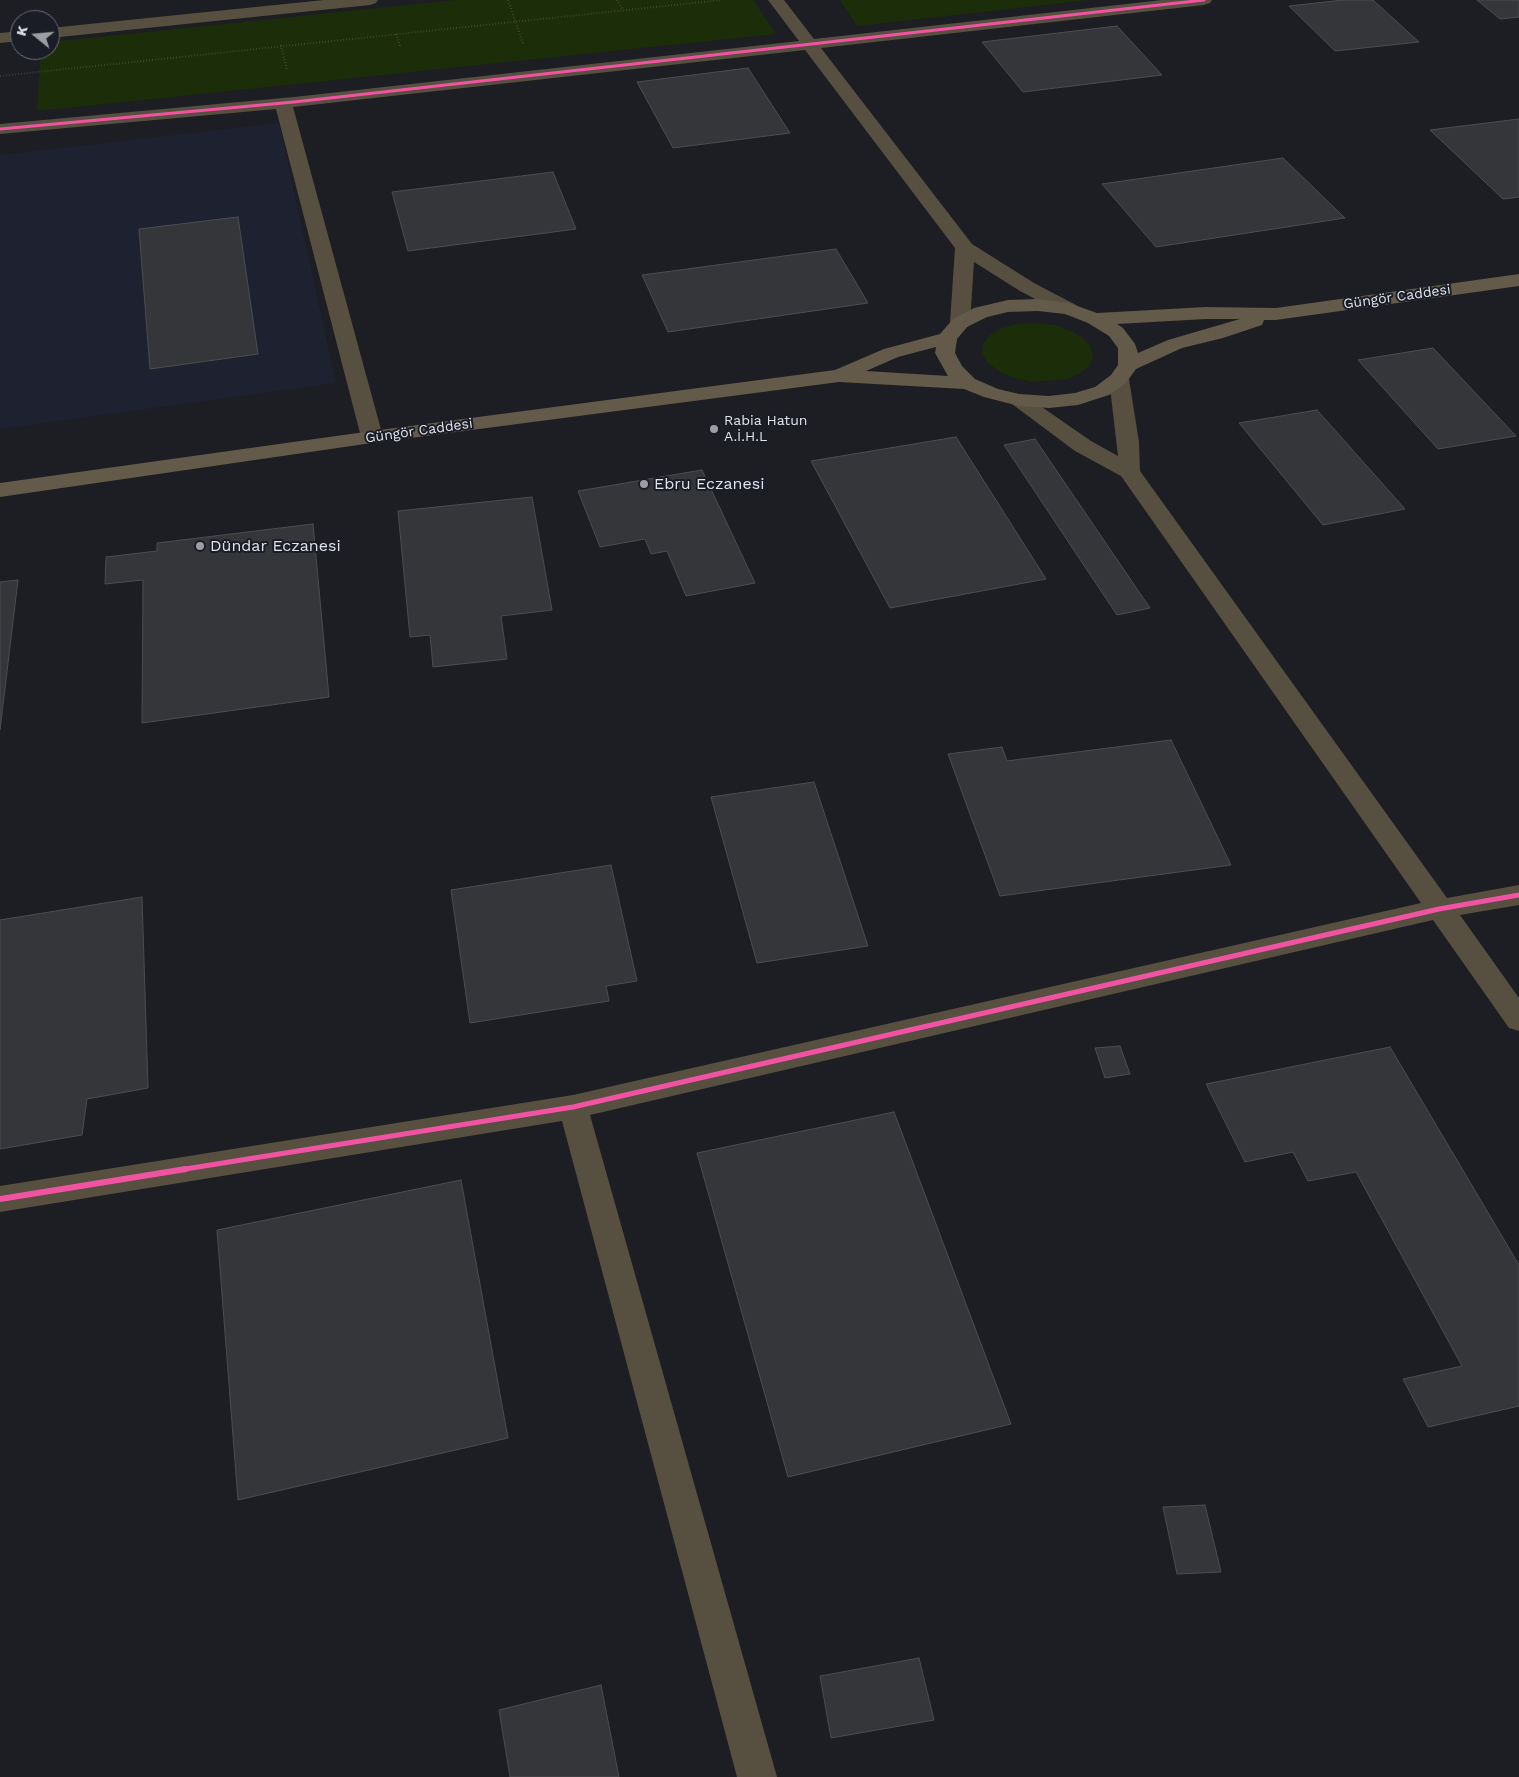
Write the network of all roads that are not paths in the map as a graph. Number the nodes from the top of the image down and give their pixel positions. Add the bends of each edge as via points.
1 (370, 0) edge
2 (776, 0) edge
3 (1204, 0) edge
4 (60, 32) edge
5 (810, 43) junction
6 (288, 102) junction
7 (0, 129) edge
8 (965, 248) junction
9 (1519, 280) edge
10 (1069, 309) junction
11 (1276, 314) junction
12 (1096, 319) junction
13 (953, 331) junction
14 (1124, 372) junction
15 (839, 376) junction
16 (968, 382) junction
17 (1019, 400) junction
18 (372, 437) junction
19 (1129, 471) junction
20 (0, 490) edge
21 (1519, 895) edge
22 (1439, 909) junction
23 (1519, 1020) edge
24 (573, 1107) junction
25 (0, 1199) edge
26 (757, 1777) edge

1 - 4 street
2 - 5 street
3 - 5 street
5 - 6 street
5 - 8 street
6 - 7 street
6 - 18 street
8 - 10 street
8 - 13 street
9 - 11 main road, Güngör Caddesi
10 - 12 main road
10 - 13 main road via 1008,306 981,312
11 - 12 main road via 1206,313
11 - 14 main road via 1175,344
12 - 14 main road via 1116,332 1128,348
13 - 15 main road
13 - 16 main road via 946,353 952,368
14 - 17 main road via 1102,392 1078,400
14 - 19 street via 1123,415
15 - 16 main road
15 - 18 main road, Güngör Caddesi
16 - 17 main road via 991,393
17 - 19 street via 1083,446
18 - 20 main road, Güngör Caddesi
19 - 22 street
21 - 22 street
22 - 23 street
22 - 24 street
24 - 25 street
24 - 26 street

